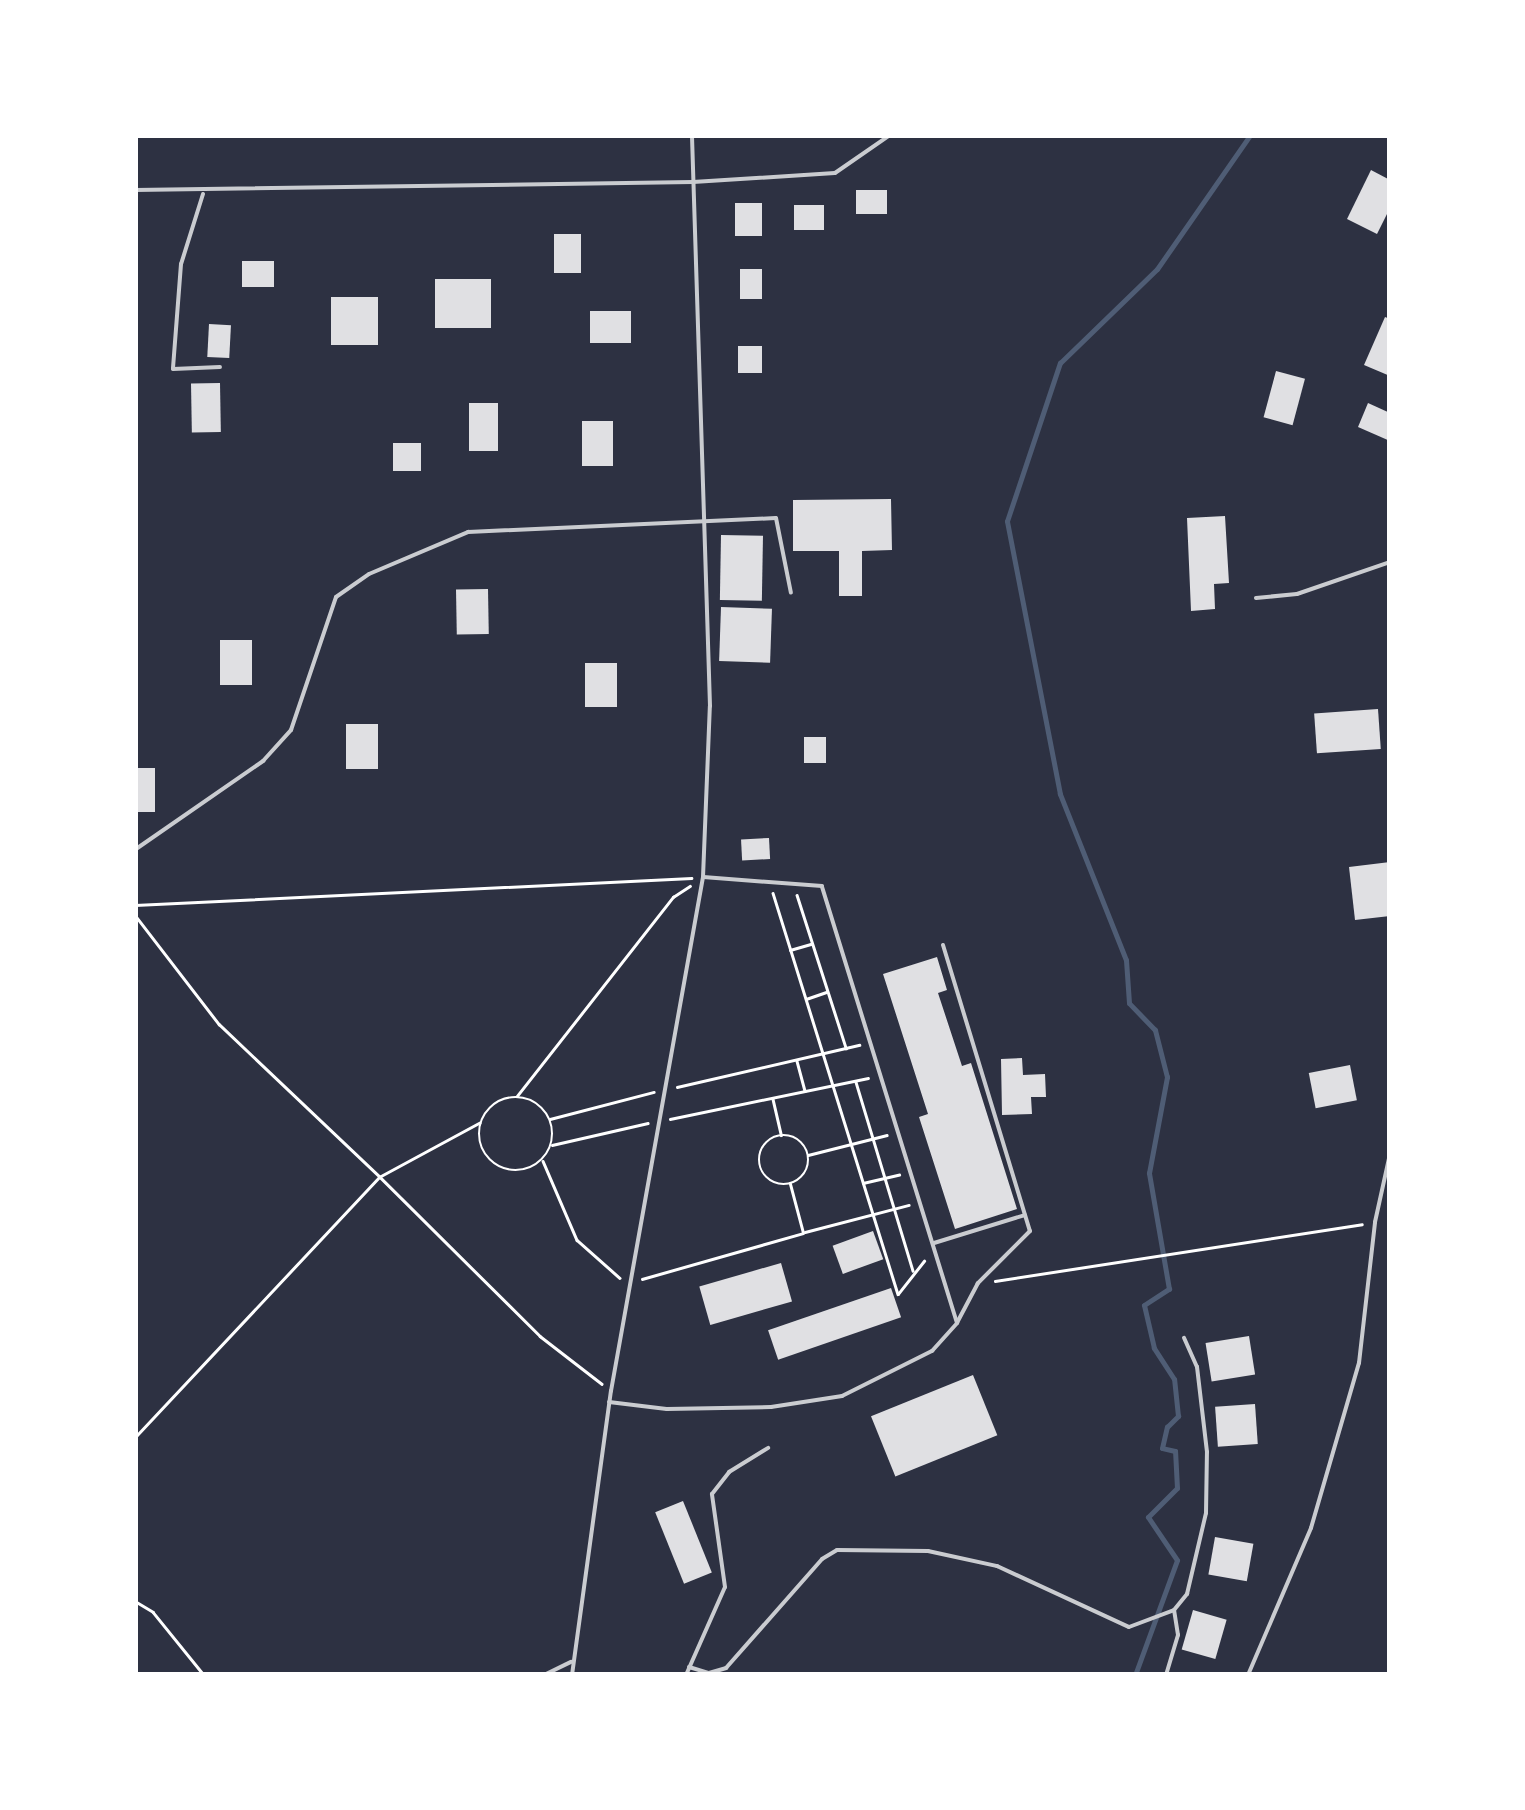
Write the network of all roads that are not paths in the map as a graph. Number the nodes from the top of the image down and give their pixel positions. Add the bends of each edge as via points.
1 (692, 135) edge
2 (890, 135) edge
3 (692, 182) junction
4 (135, 190) edge
5 (204, 194) junction
6 (220, 368) dead end
7 (705, 521) junction
8 (1390, 562) edge
9 (791, 593) dead end
10 (1256, 598) dead end
11 (136, 850) edge
12 (703, 877) junction
13 (943, 945) dead end
14 (1390, 1154) edge
15 (1025, 1215) junction
16 (933, 1246) junction
17 (956, 1323) junction
18 (1184, 1338) dead end
19 (609, 1402) junction
20 (768, 1448) dead end
21 (1174, 1610) junction
22 (570, 1662) junction
23 (690, 1667) junction
24 (544, 1675) edge
25 (572, 1675) edge
26 (686, 1675) edge
27 (1166, 1675) edge
28 (1248, 1675) edge

1 - 3 lane
2 - 3 lane via 836,173
3 - 5 lane
3 - 7 lane
4 - 5 lane
5 - 6 lane via 180,264 174,369
7 - 9 lane via 776,518
7 - 11 lane via 468,532 369,574 336,597 292,730 263,761
7 - 12 lane via 710,706
8 - 10 lane via 1297,594
12 - 16 lane via 822,886
12 - 19 lane
13 - 15 lane
14 - 28 lane via 1374,1222 1359,1363 1311,1528
15 - 16 lane
15 - 17 lane via 1030,1230 978,1283
16 - 17 lane
17 - 19 lane via 932,1350 842,1396 770,1407 667,1409
18 - 21 lane via 1199,1384 1206,1513 1187,1594
19 - 22 lane
20 - 23 lane via 729,1472 712,1494 725,1587
21 - 23 lane via 1129,1627 997,1566 928,1551 838,1550 822,1559 726,1668 709,1674
21 - 27 lane via 1178,1636
22 - 24 lane
22 - 25 lane
23 - 26 lane

